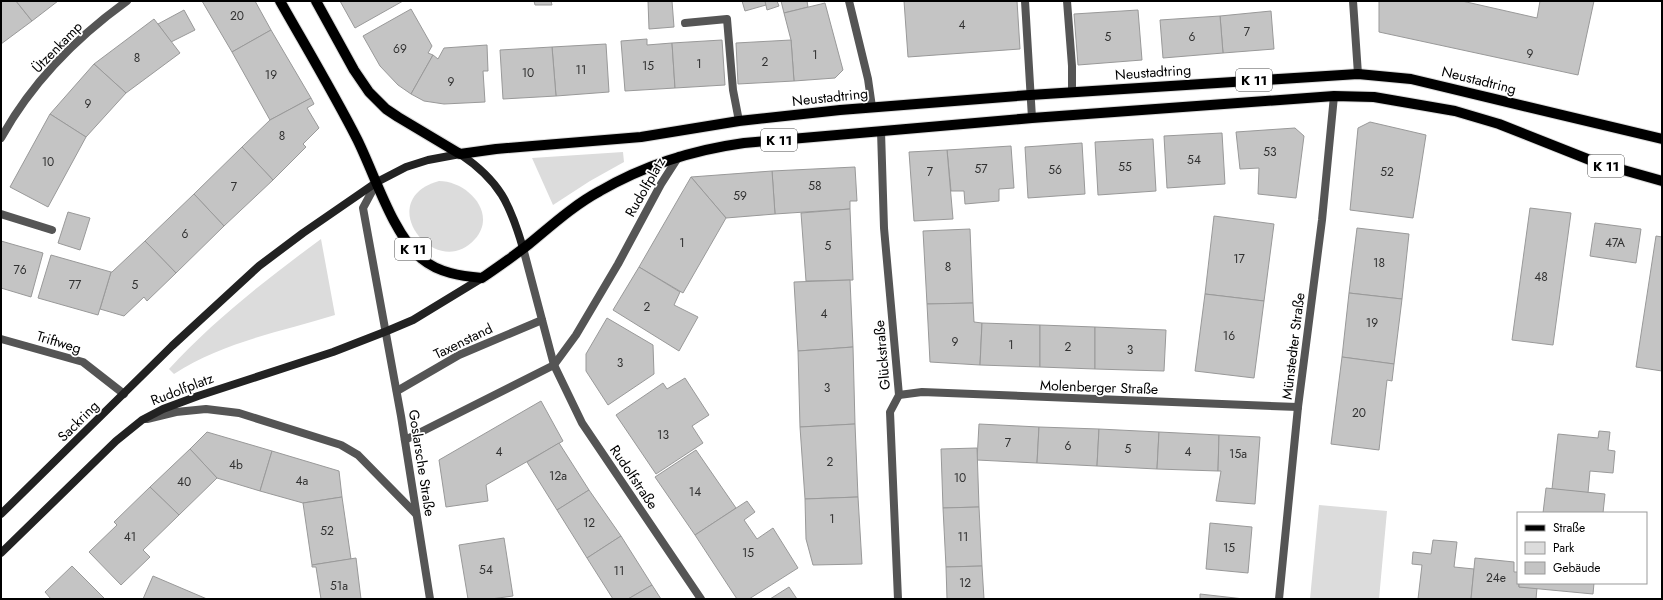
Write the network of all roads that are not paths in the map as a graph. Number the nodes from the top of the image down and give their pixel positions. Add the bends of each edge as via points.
1 (127, 1) edge
2 (280, 1) edge
3 (316, 1) edge
4 (849, 1) edge
5 (1025, 1) edge
6 (1067, 1) edge
7 (1353, 1) edge
8 (685, 23) dead end
9 (1358, 74) junction
10 (1072, 92) junction
11 (1030, 94) junction
12 (1334, 96) junction
13 (872, 107) junction
14 (1032, 118) junction
15 (738, 121) junction
16 (881, 131) junction
17 (1, 138) edge
18 (1662, 139) edge
19 (460, 154) junction
20 (679, 156) junction
21 (1662, 181) edge
22 (377, 182) junction
23 (1, 214) edge
24 (52, 230) dead end
25 (524, 248) junction
26 (482, 278) junction
27 (542, 320) junction
28 (387, 331) junction
29 (1, 339) edge
30 (554, 366) junction
31 (397, 391) junction
32 (124, 394) junction
33 (899, 395) junction
34 (1298, 407) junction
35 (142, 420) junction
36 (405, 440) junction
37 (1, 514) edge
38 (416, 514) junction
39 (1, 553) edge
40 (430, 599) edge
41 (701, 599) edge
42 (898, 599) edge
43 (1279, 599) edge

1 - 17 street, Ützenkamp via 106,16 56,64
2 - 22 main road, K 11 via 343,113
3 - 19 main road via 369,92 386,108
4 - 13 street via 868,79
5 - 11 street
6 - 10 street
7 - 9 street
8 - 15 street via 727,19
9 - 10 main road, Neustadtring / K 11
9 - 18 main road, Neustadtring / K 11 via 1411,79
10 - 11 main road, Neustadtring / K 11
11 - 13 main road, Neustadtring / K 11
11 - 14 street
12 - 14 main road, K 11
12 - 21 main road, K 11 via 1374,97 1461,113 1499,124 1595,162
12 - 34 street, Münstedter Straße via 1322,220
13 - 15 main road, Neustadtring / K 11
14 - 16 main road, K 11
15 - 19 main road, Neustadtring / K 11 via 641,137
16 - 20 main road, K 11 via 744,143
16 - 33 street, Glückstraße via 884,228
19 - 22 main road via 406,167
19 - 25 main road via 479,167 502,194 513,214
20 - 25 main road, Rudolfplatz / K 11 via 643,169 599,191
20 - 30 street, Rudolfplatz via 576,335
22 - 26 main road, K 11 via 399,232 422,258 443,271
22 - 28 street via 363,208 374,278
22 - 32 main road, Sackring via 259,266
23 - 24 street
25 - 26 main road, Rudolfplatz / K 11
25 - 27 street
26 - 28 main road, Rudolfplatz via 413,320
27 - 30 street
27 - 31 street, Taxenstand via 459,355
28 - 31 street, Goslarsche Straße
28 - 35 main road, Rudolfplatz via 333,352 198,396
29 - 32 street, Triftweg via 82,362
30 - 36 street, Rudolfplatz
30 - 41 street, Rudolfstraße via 582,423
31 - 36 street, Goslarsche Straße
32 - 37 main road, Sackring
33 - 34 street, Molenberger Straße via 922,392
33 - 42 street, Glückstraße via 890,412
34 - 43 street, Münstedter Straße
35 - 38 street, Rudolfplatz via 176,412 206,409 239,413 341,445 358,454
35 - 39 main road via 116,441
36 - 38 street, Goslarsche Straße
38 - 40 street, Goslarsche Straße

